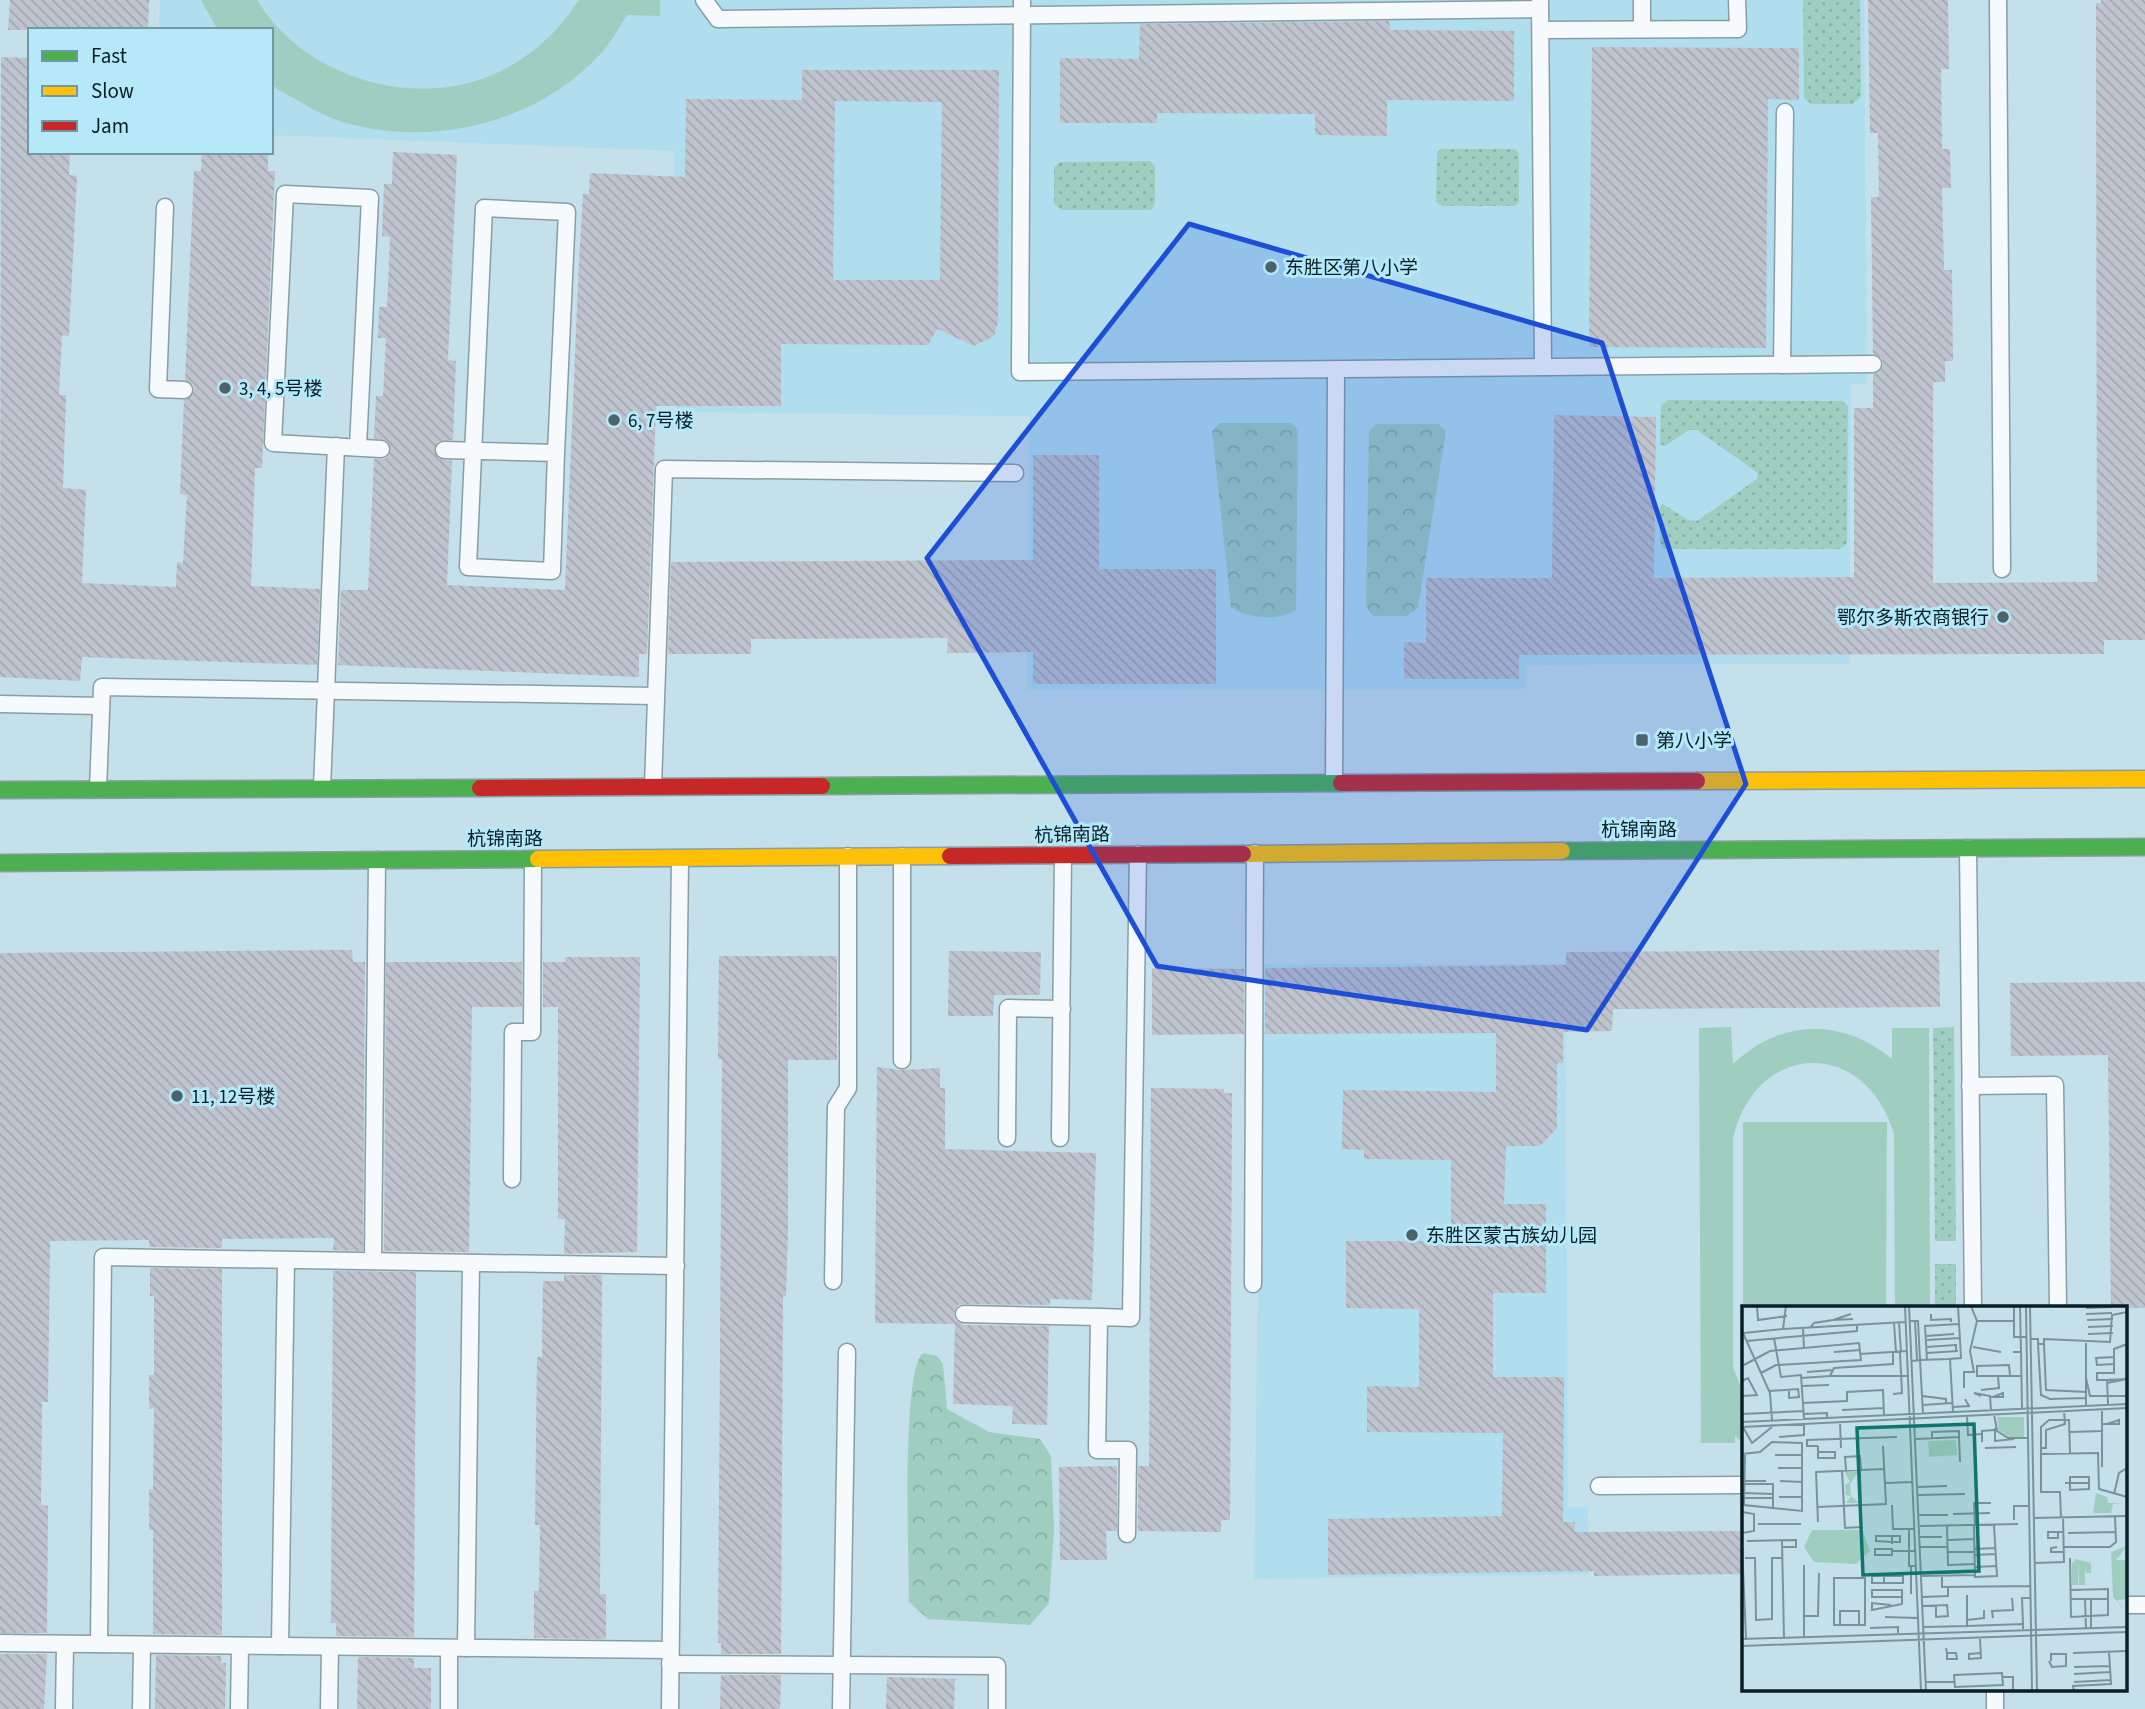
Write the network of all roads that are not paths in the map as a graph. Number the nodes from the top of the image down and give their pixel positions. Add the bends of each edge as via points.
1 (704, 0) edge
2 (1642, 0) edge
3 (1737, 0) edge
4 (1998, 0) edge
5 (1541, 5) edge
6 (1022, 7) edge
7 (1541, 30) junction
8 (1642, 30) junction
9 (1785, 112) dead end
10 (165, 207) dead end
11 (1873, 364) dead end
12 (1782, 365) junction
13 (1543, 367) junction
14 (1336, 370) junction
15 (184, 390) dead end
16 (336, 446) junction
17 (358, 447) junction
18 (381, 449) dead end
19 (444, 450) dead end
20 (473, 451) junction
21 (556, 453) junction
22 (1015, 473) dead end
23 (2001, 569) dead end
24 (327, 690) junction
25 (655, 696) junction
26 (0, 704) edge
27 (101, 706) junction
28 (2145, 779) edge
29 (1335, 783) junction
30 (653, 786) junction
31 (322, 788) junction
32 (98, 789) junction
33 (0, 790) edge
34 (2145, 847) edge
35 (1968, 848) junction
36 (1255, 853) junction
37 (1138, 854) junction
38 (1063, 855) junction
39 (848, 856) junction
40 (902, 856) junction
41 (680, 858) junction
42 (533, 859) junction
43 (377, 860) junction
44 (0, 863) edge
45 (1062, 1009) junction
46 (902, 1060) dead end
47 (1970, 1086) junction
48 (1007, 1138) dead end
49 (1060, 1139) dead end
50 (512, 1179) dead end
51 (286, 1260) junction
52 (373, 1261) junction
53 (471, 1263) junction
54 (676, 1266) junction
55 (833, 1281) dead end
56 (1253, 1284) dead end
57 (1973, 1306) edge
58 (2058, 1306) edge
59 (964, 1314) dead end
60 (1099, 1317) junction
61 (847, 1352) dead end
62 (1742, 1485) edge
63 (1599, 1486) dead end
64 (1127, 1534) dead end
65 (0, 1643) edge
66 (65, 1644) junction
67 (99, 1644) junction
68 (142, 1644) junction
69 (240, 1646) junction
70 (280, 1646) junction
71 (330, 1647) junction
72 (449, 1648) junction
73 (466, 1648) junction
74 (670, 1657) junction
75 (841, 1665) junction
76 (64, 1709) edge
77 (141, 1709) edge
78 (239, 1709) edge
79 (329, 1709) edge
80 (449, 1709) edge
81 (670, 1709) edge
82 (841, 1709) edge
83 (996, 1709) edge

1 - 6 lane via 718,19
2 - 8 lane
3 - 8 lane via 1738,29
4 - 23 lane
5 - 6 lane
5 - 7 lane
6 - 14 lane via 1020,372
7 - 8 lane
7 - 13 lane
9 - 12 lane
10 - 15 lane via 158,389
11 - 12 lane
12 - 13 lane
13 - 14 lane
14 - 29 lane
16 - 17 lane
16 - 17 lane via 273,443 270,393 285,194 370,198
16 - 24 lane
17 - 18 lane
19 - 20 lane
20 - 21 lane
20 - 21 lane via 468,567 552,571
20 - 21 lane via 484,208 567,212
22 - 25 lane via 664,469
24 - 25 lane
24 - 27 lane via 102,687
24 - 31 lane
25 - 30 lane
26 - 27 lane
27 - 32 lane
28 - 29 main road
29 - 30 main road
30 - 31 main road
31 - 32 main road
32 - 33 main road
34 - 35 main road, 杭锦南路
35 - 36 main road, 杭锦南路
35 - 47 lane
36 - 37 main road, 杭锦南路
36 - 56 lane
37 - 38 main road, 杭锦南路
37 - 60 lane via 1131,1318
38 - 40 main road, 杭锦南路
38 - 45 lane
39 - 40 main road, 杭锦南路
39 - 41 main road, 杭锦南路
39 - 55 lane via 848,1088 836,1107
40 - 46 lane
41 - 42 main road, 杭锦南路
41 - 54 lane
42 - 43 main road, 杭锦南路
42 - 50 lane via 532,1032 513,1032
43 - 44 main road, 杭锦南路
43 - 52 lane
45 - 48 lane via 1008,1008
45 - 49 lane
47 - 57 lane
47 - 58 lane via 2056,1085
51 - 52 lane
51 - 67 lane via 103,1257
51 - 70 lane
52 - 53 lane
53 - 54 lane
53 - 73 lane
54 - 74 lane
59 - 60 lane
60 - 64 lane via 1097,1450 1128,1450
61 - 75 lane
62 - 63 lane
65 - 66 lane
66 - 67 lane
66 - 76 lane
67 - 68 lane
68 - 69 lane
68 - 77 lane
69 - 70 lane
69 - 78 lane
70 - 71 lane
71 - 72 lane
71 - 79 lane
72 - 73 lane
72 - 80 lane
73 - 74 lane
74 - 75 lane
74 - 81 lane
75 - 82 lane
75 - 83 lane via 997,1666

